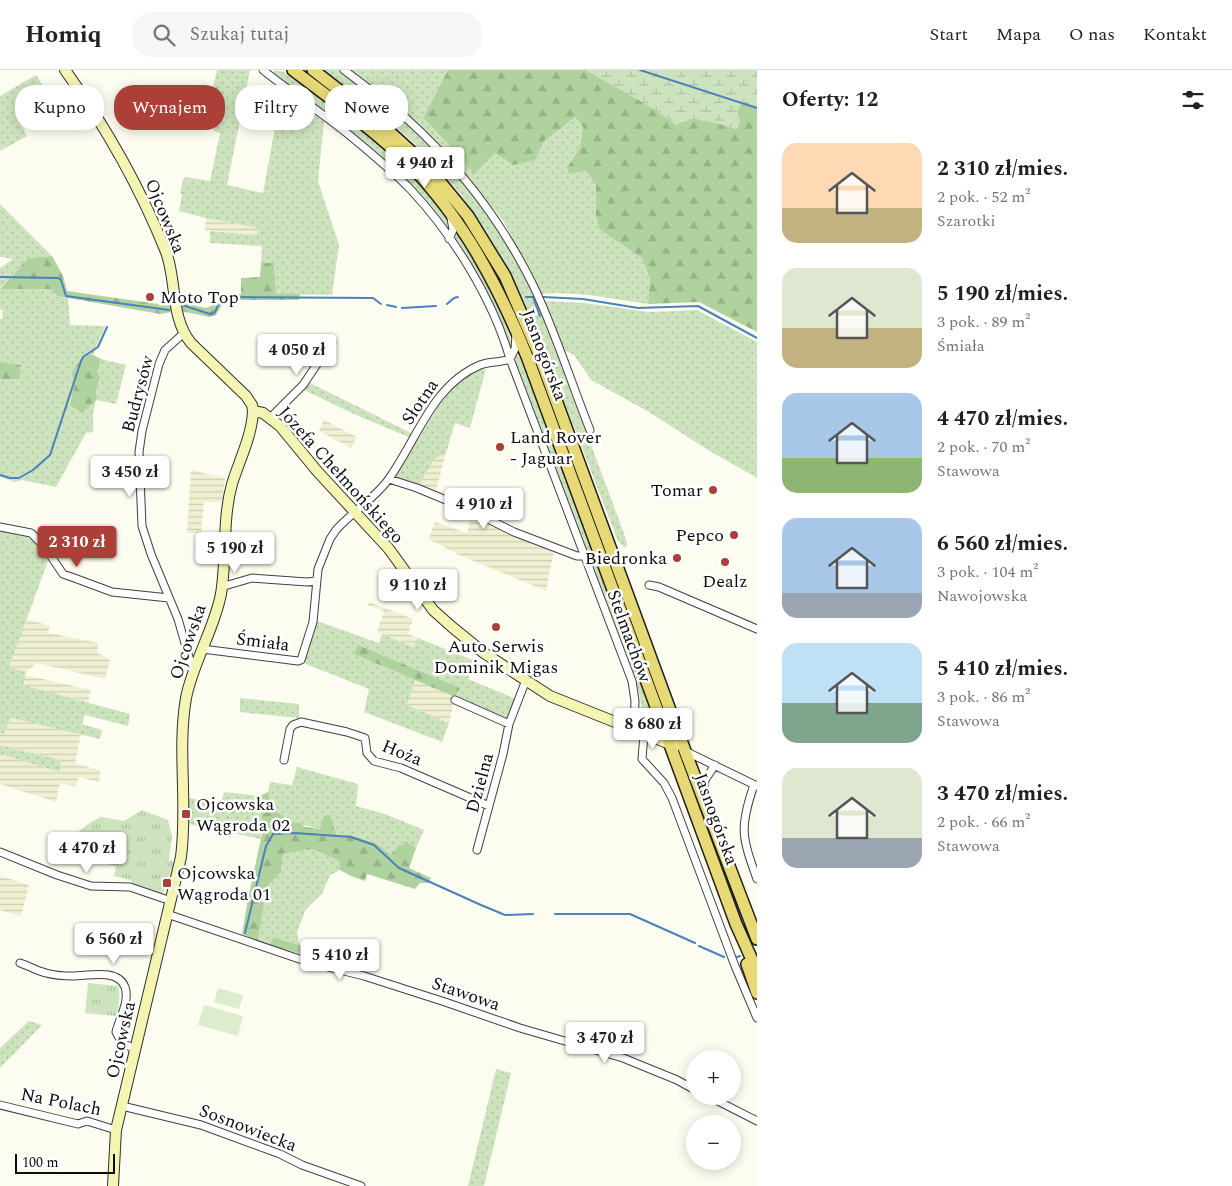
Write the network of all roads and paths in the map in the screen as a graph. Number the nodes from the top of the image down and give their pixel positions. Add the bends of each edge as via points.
1 (65, 70) edge
2 (292, 70) edge
3 (313, 70) edge
4 (344, 70) edge
5 (268, 71) edge
6 (448, 210) junction
7 (449, 239) junction
8 (516, 331) junction
9 (184, 333) junction
10 (332, 342) dead end
11 (510, 359) junction
12 (253, 411) junction
13 (270, 418) junction
14 (590, 430) dead end
15 (389, 479) junction
16 (355, 512) junction
17 (0, 527) edge
18 (584, 556) junction
19 (316, 581) junction
20 (648, 585) dead end
21 (221, 587) junction
22 (169, 598) junction
23 (757, 629) edge
24 (202, 649) junction
25 (194, 672) junction
26 (526, 680) junction
27 (455, 700) dead end
28 (657, 708) junction
29 (509, 724) junction
30 (634, 729) junction
31 (644, 734) junction
32 (670, 744) junction
33 (685, 750) junction
34 (284, 760) dead end
35 (715, 765) junction
36 (756, 786) edge
37 (703, 796) junction
38 (489, 806) junction
39 (478, 850) dead end
40 (0, 852) edge
41 (757, 879) edge
42 (171, 901) junction
43 (168, 914) junction
44 (757, 937) edge
45 (743, 940) junction
46 (20, 963) dead end
47 (757, 971) edge
48 (757, 993) edge
49 (757, 1018) edge
50 (135, 1049) junction
51 (686, 1085) edge
52 (0, 1105) edge
53 (725, 1105) edge
54 (122, 1106) junction
55 (757, 1122) edge
56 (116, 1130) junction
57 (350, 1184) edge
58 (113, 1186) edge
59 (361, 1186) edge

1 - 9 street, Ojcowska via 106,130 149,211 167,255
2 - 6 main road, Jasnogórska via 386,143
3 - 33 main road, Jasnogórska via 372,115 422,161 468,216 498,263 539,354
4 - 14 street via 426,137 473,189 503,230 544,309
5 - 7 street, Stelmachów via 354,138 410,188
6 - 7 street via 454,230
6 - 8 main road, Jasnogórska via 484,264
7 - 11 street, Stelmachów via 486,300
8 - 11 street via 515,349
8 - 28 main road, Jasnogórska
9 - 12 street, Ojcowska via 246,396
9 - 22 street, Budrysów via 165,350 159,364 139,448 142,526
10 - 13 street via 303,385
11 - 15 street, Słotna via 482,364 451,383
11 - 18 street, Stelmachów
12 - 13 street, Józefa Chełmońskiego
12 - 21 street, Ojcowska via 230,498
13 - 16 street, Józefa Chełmońskiego
15 - 16 street, Słotna
15 - 18 street via 470,510 514,532
16 - 19 street, Śmiała via 330,539
16 - 26 street, Józefa Chełmońskiego via 389,549 433,610 484,653
17 - 22 street via 31,533 63,574 76,580 112,592
18 - 30 street, Stelmachów via 632,681
19 - 21 street via 252,578
19 - 24 street, Śmiała via 313,622 301,660
20 - 23 street, Stelmachów via 659,586
21 - 24 street, Ojcowska via 216,613
22 - 25 street, Budrysów
24 - 25 street, Ojcowska
25 - 42 street, Ojcowska via 183,720 183,841
26 - 29 street, Dzielna
26 - 30 street, Józefa Chełmońskiego via 560,701
27 - 29 street
28 - 31 street via 655,721
28 - 32 main road, Jasnogórska
29 - 38 street, Dzielna
30 - 31 street, Józefa Chełmońskiego
31 - 32 street, Józefa Chełmońskiego
31 - 49 street, Jasnogórska via 642,758 664,783 672,798
32 - 33 street, Józefa Chełmońskiego
32 - 45 main road, Jasnogórska
33 - 35 street, Józefa Chełmońskiego
33 - 37 main road, Jasnogórska
34 - 38 street, Hoża via 293,725 301,722 348,732 365,738 367,753 374,761 401,768
35 - 36 street, Józefa Chełmońskiego
35 - 37 street via 705,780
36 - 41 street via 745,816 744,837
37 - 44 main road, Jasnogórska
38 - 39 street, Dzielna
40 - 42 street via 90,886 130,887
42 - 43 street, Ojcowska
43 - 50 street, Ojcowska
43 - 51 street, Stawowa via 308,962 364,976 623,1058
45 - 47 main road, Jasnogórska
45 - 48 main road
46 - 50 street via 46,973 94,974 120,979 126,988 126,1000 116,1032 122,1043
50 - 54 street, Ojcowska
52 - 56 street, Na Polach
53 - 55 street
54 - 56 street, Ojcowska
54 - 57 street, Sosnowiecka via 201,1125
56 - 58 street, Ojcowska
57 - 59 street, Sosnowiecka

